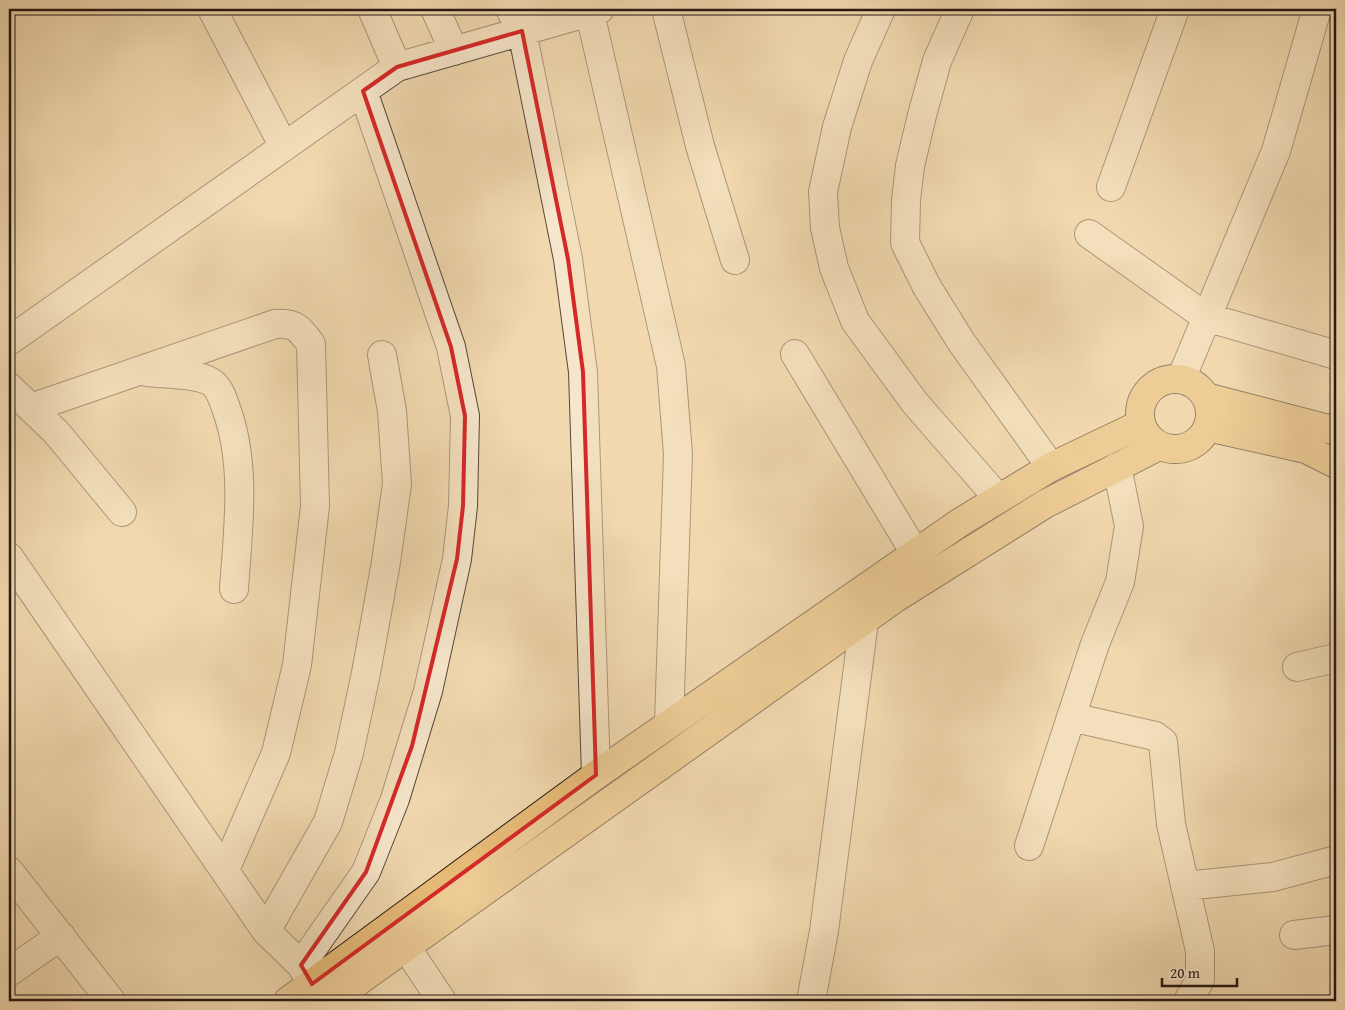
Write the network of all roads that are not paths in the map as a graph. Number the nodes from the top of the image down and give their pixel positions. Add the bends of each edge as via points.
1 (212, 9) edge
2 (372, 9) edge
3 (435, 9) edge
4 (666, 9) edge
5 (881, 9) edge
6 (960, 9) edge
7 (1175, 9) edge
8 (1317, 9) edge
9 (593, 10) edge
10 (516, 20) edge
11 (454, 51) junction
12 (397, 68) junction
13 (363, 91) junction
14 (284, 147) junction
15 (1111, 187) dead end
16 (1088, 234) dead end
17 (735, 260) dead end
18 (1206, 317) junction
19 (9, 341) edge
20 (794, 354) dead end
21 (382, 355) dead end
22 (1336, 355) edge
23 (139, 371) junction
24 (1181, 379) junction
25 (9, 386) edge
26 (1206, 397) junction
27 (31, 408) junction
28 (1141, 424) junction
29 (1208, 427) junction
30 (1336, 431) edge
31 (1159, 446) junction
32 (1336, 464) edge
33 (1051, 467) junction
34 (1117, 467) junction
35 (998, 498) junction
36 (122, 512) dead end
37 (916, 553) junction
38 (9, 557) edge
39 (234, 589) dead end
40 (864, 621) junction
41 (1336, 658) edge
42 (1296, 667) dead end
43 (1071, 717) junction
44 (669, 723) junction
45 (596, 775) junction
46 (1029, 846) dead end
47 (1336, 860) edge
48 (225, 870) junction
49 (10, 876) edge
50 (1185, 886) junction
51 (1336, 930) edge
52 (266, 931) junction
53 (61, 936) junction
54 (1294, 936) dead end
55 (406, 947) junction
56 (9, 972) edge
57 (307, 975) junction
58 (111, 1001) edge
59 (288, 1001) edge
60 (333, 1001) edge
61 (442, 1001) edge
62 (811, 1001) edge
63 (1188, 1001) edge

1 - 14 street
2 - 12 street
3 - 11 street
4 - 17 street via 700,146
5 - 35 street via 858,61 837,127 823,192 825,228 834,268 855,321 916,403
6 - 33 street via 937,61 922,115 910,166 905,242 927,287 962,343
7 - 15 street
8 - 18 street via 1276,151
9 - 10 street
9 - 44 street via 671,366 678,454
10 - 11 street
10 - 45 street via 568,259 583,372
11 - 12 street
12 - 13 street
13 - 14 street
13 - 57 street via 451,347 465,416 463,506 458,559 428,691 395,800 366,872
14 - 19 street
16 - 18 street
18 - 22 street
18 - 24 street
20 - 37 street
21 - 52 street via 392,411 397,484 366,674 349,753 328,822
23 - 27 street
23 - 39 street via 203,378 213,383 222,396 232,424 239,486
23 - 48 street via 275,324 288,323 301,330 311,344 315,506 297,665 276,753
24 - 26 main road via 1196,385
24 - 28 main road via 1167,379 1144,396
25 - 27 street
26 - 29 main road via 1211,412
26 - 30 main road
27 - 36 street via 56,432
28 - 31 main road via 1145,433
28 - 33 main road
29 - 31 main road via 1200,439 1187,447
29 - 32 main road via 1306,449
31 - 34 main road
33 - 35 main road
34 - 40 main road via 1045,504 964,553
34 - 43 street via 1130,526 1126,556 1120,582
35 - 37 main road
37 - 44 main road
38 - 48 street
40 - 55 main road
40 - 62 street via 824,931
41 - 42 street
43 - 46 street
43 - 50 street via 1160,738 1164,747 1170,816
44 - 45 main road
45 - 57 main road
47 - 50 street via 1273,877
48 - 52 street
49 - 53 street
50 - 63 street via 1202,970
51 - 54 street
52 - 57 street
53 - 56 street
53 - 58 street
55 - 60 main road
55 - 61 street
57 - 59 main road

